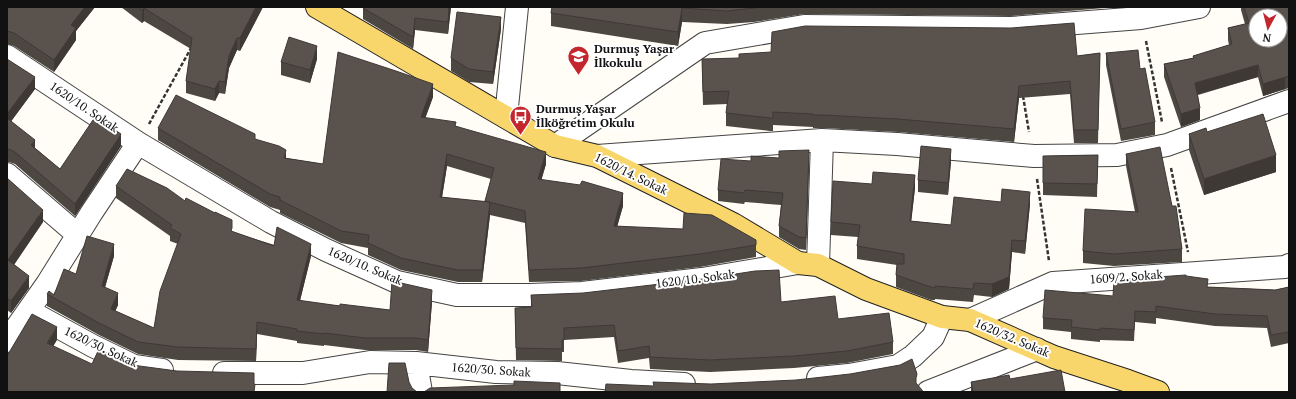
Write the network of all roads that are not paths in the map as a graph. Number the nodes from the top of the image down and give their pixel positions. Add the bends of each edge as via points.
1 (317, 7) edge
2 (517, 7) edge
3 (1199, 7) edge
4 (7, 56) edge
5 (1289, 101) edge
6 (506, 117) junction
7 (822, 140) junction
8 (138, 144) junction
9 (555, 146) junction
10 (597, 156) junction
11 (7, 174) edge
12 (78, 235) junction
13 (808, 264) junction
14 (1289, 265) edge
15 (29, 311) junction
16 (942, 317) junction
17 (970, 320) junction
18 (8, 339) edge
19 (1037, 349) junction
20 (416, 362) junction
21 (184, 372) edge
22 (206, 373) edge
23 (802, 379) edge
24 (702, 385) edge
25 (421, 392) edge
26 (928, 392) edge
27 (1158, 392) edge

1 - 6 main road, 1620/14. Sokak
2 - 6 street
3 - 9 street via 1141,18 1011,28 804,26 705,43
4 - 8 street, 1620/10. Sokak
5 - 7 street via 1167,145 1117,155 1034,156
6 - 9 main road, 1620/14. Sokak
7 - 10 street
7 - 13 street
8 - 12 street
8 - 13 street, 1620/10. Sokak via 271,222 326,250 397,282 457,294 582,293
9 - 10 main road, 1620/14. Sokak
10 - 13 main road, 1620/14. Sokak
11 - 12 street
12 - 15 street
13 - 16 main road, 1620/32. Sokak
14 - 17 street, 1609/2. Sokak via 1053,283
15 - 18 street
15 - 21 street, 1620/30. Sokak via 134,366
16 - 17 main road, 1620/32. Sokak
16 - 23 street via 933,337 898,366
17 - 19 main road, 1620/32. Sokak
19 - 26 street
19 - 27 main road, 1620/32. Sokak
20 - 22 street, 1620/30. Sokak via 370,362 303,373
20 - 24 street, 1620/30. Sokak via 496,372 557,373
20 - 25 street

